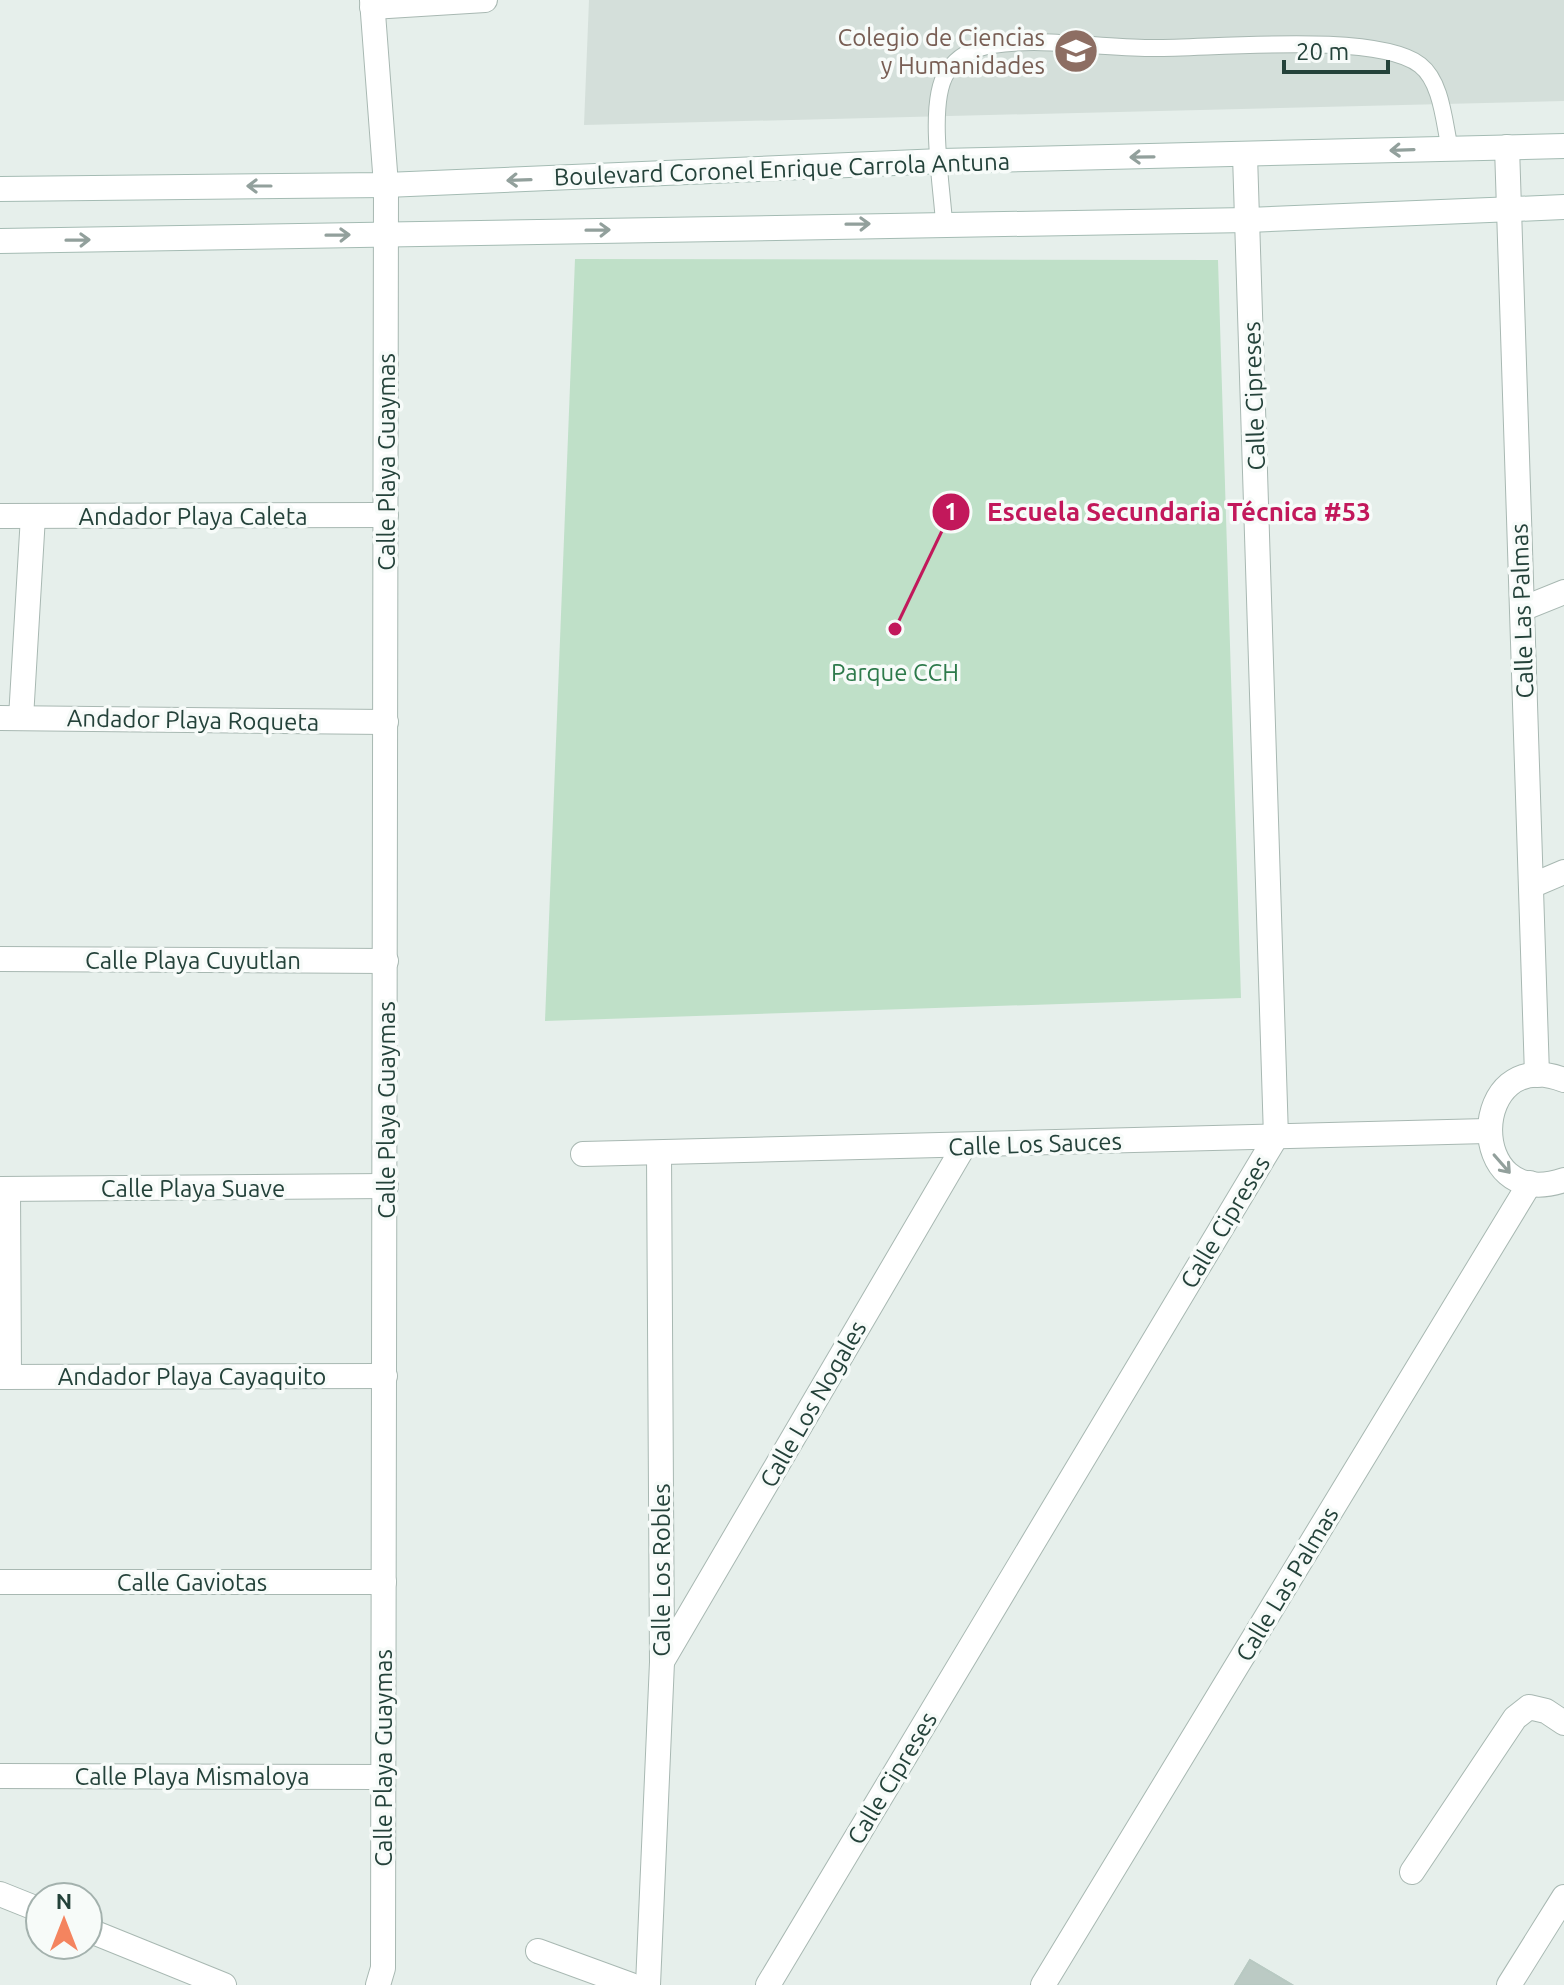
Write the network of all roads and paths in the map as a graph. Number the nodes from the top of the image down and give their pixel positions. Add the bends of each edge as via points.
1 (485, 0) edge
2 (372, 3) edge
3 (1564, 146) edge
4 (1507, 147) junction
5 (1450, 149) junction
6 (1245, 155) junction
7 (941, 161) junction
8 (386, 185) junction
9 (0, 189) edge
10 (1564, 207) edge
11 (1509, 208) junction
12 (1248, 220) junction
13 (944, 223) junction
14 (386, 234) junction
15 (0, 241) edge
16 (386, 515) junction
17 (0, 516) edge
18 (33, 516) junction
19 (1564, 592) edge
20 (1522, 609) junction
21 (11, 718) edge
22 (386, 722) junction
23 (1564, 872) edge
24 (1531, 886) junction
25 (0, 959) edge
26 (386, 961) junction
27 (1537, 1075) junction
28 (1564, 1080) edge
29 (1487, 1131) junction
30 (1276, 1137) junction
31 (964, 1146) junction
32 (583, 1154) dead end
33 (659, 1154) junction
34 (1564, 1180) edge
35 (1530, 1183) junction
36 (386, 1186) junction
37 (4, 1189) edge
38 (385, 1376) junction
39 (5, 1377) edge
40 (0, 1582) edge
41 (384, 1582) junction
42 (662, 1662) junction
43 (1564, 1723) edge
44 (0, 1776) edge
45 (383, 1777) junction
46 (1412, 1872) dead end
47 (0, 1894) edge
48 (1564, 1897) edge
49 (24, 1904) edge
50 (104, 1936) edge
51 (538, 1951) dead end
52 (224, 1985) edge
53 (378, 1985) edge
54 (631, 1985) edge
55 (648, 1985) edge
56 (768, 1985) edge
57 (1043, 1985) edge
58 (1509, 1985) edge

1 - 2 street
2 - 8 street, Calle Playa Guaymas
3 - 4 street, Boulevard Coronel Enrique Carrola Antuna
4 - 5 street, Boulevard Coronel Enrique Carrola Antuna
4 - 11 street, Calle Las Palmas
5 -> 6 street, Boulevard Coronel Enrique Carrola Antuna
5 - 7 lane via 1433,82 1422,66 1402,54 1334,45 1148,48 1016,43 973,49 946,73 938,121
6 -> 7 street, Boulevard Coronel Enrique Carrola Antuna
6 - 12 street, Calle Cipreses
7 -> 8 street, Boulevard Coronel Enrique Carrola Antuna
7 - 13 lane
8 -> 9 street, Boulevard Coronel Enrique Carrola Antuna
8 - 14 street, Calle Playa Guaymas
10 - 11 street
11 - 12 street
11 - 20 street, Calle Las Palmas
12 - 13 street
12 - 30 street, Calle Cipreses
14 -> 13 street
15 -> 14 street
14 - 16 street, Calle Playa Guaymas
16 - 18 street, Andador Playa Caleta
16 - 22 street, Calle Playa Guaymas
17 - 18 street, Andador Playa Caleta
18 - 21 street
19 - 20 street
20 - 24 street, Calle Las Palmas
21 - 22 street, Andador Playa Roqueta
22 - 26 street, Calle Playa Guaymas
23 - 24 street
24 - 27 street, Calle Las Palmas
25 - 26 street, Calle Playa Cuyutlan
26 - 36 street, Calle Playa Guaymas
27 - 28 street
27 - 29 street via 1507,1087 1489,1115
29 - 30 street, Calle Los Sauces
29 -> 35 street via 1496,1159
30 - 31 street, Calle Los Sauces
30 - 56 street, Calle Cipreses
31 - 33 street, Calle Los Sauces
31 - 42 street, Calle Los Nogales
32 - 33 street, Calle Los Sauces
33 - 42 street, Calle Los Robles
34 - 35 street
35 - 57 street, Calle Las Palmas
36 - 37 street, Calle Playa Suave
36 - 38 street, Calle Playa Guaymas
37 - 39 street
38 - 39 street, Andador Playa Cayaquito
38 - 41 street, Calle Playa Guaymas
40 - 41 street, Calle Gaviotas
41 - 45 street, Calle Playa Guaymas
42 - 55 street, Calle Los Robles
43 - 46 street via 1529,1707 1515,1718
44 - 45 street, Calle Playa Mismaloya
45 - 53 street, Calle Playa Guaymas via 383,1968
47 - 49 street
48 - 58 street
50 - 52 street
51 - 54 street

